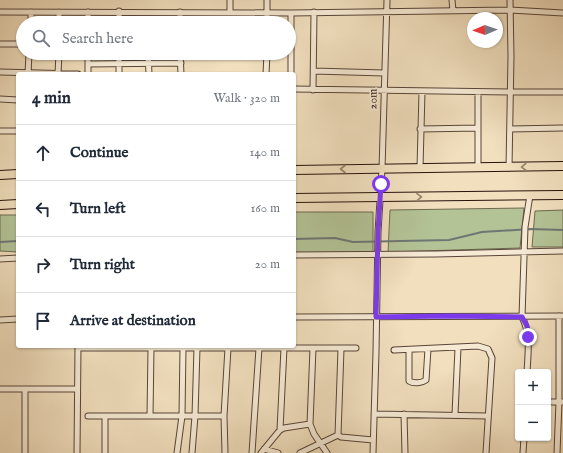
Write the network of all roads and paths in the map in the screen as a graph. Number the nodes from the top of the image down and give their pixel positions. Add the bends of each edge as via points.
1 (230, 0) edge
2 (267, 0) edge
3 (387, 0) edge
4 (452, 0) edge
5 (510, 0) edge
6 (510, 10) junction
7 (119, 11) junction
8 (386, 11) junction
9 (453, 11) junction
10 (0, 12) edge
11 (31, 12) junction
12 (59, 12) junction
13 (88, 12) junction
14 (180, 12) junction
15 (230, 12) junction
16 (314, 12) junction
17 (267, 13) junction
18 (291, 13) joint
19 (563, 13) edge
20 (31, 16) edge
21 (59, 16) edge
22 (88, 16) edge
23 (119, 16) edge
24 (180, 16) edge
25 (0, 44) edge
26 (16, 44) edge
27 (29, 60) edge
28 (59, 60) edge
29 (88, 60) edge
30 (267, 60) edge
31 (291, 60) edge
32 (119, 63) junction
33 (148, 63) junction
34 (180, 63) joint
35 (88, 64) junction
36 (314, 71) junction
37 (0, 72) edge
38 (28, 72) edge
39 (58, 72) edge
40 (88, 72) edge
41 (119, 72) edge
42 (149, 72) edge
43 (181, 72) edge
44 (266, 72) edge
45 (291, 72) edge
46 (16, 73) edge
47 (384, 73) junction
48 (296, 89) edge
49 (314, 90) junction
50 (383, 91) junction
51 (422, 91) junction
52 (478, 92) junction
53 (510, 92) junction
54 (563, 92) edge
55 (0, 99) edge
56 (16, 100) edge
57 (478, 128) junction
58 (563, 128) edge
59 (420, 129) junction
60 (510, 129) junction
61 (0, 131) edge
62 (16, 131) edge
63 (563, 166) edge
64 (420, 168) junction
65 (478, 168) junction
66 (509, 168) junction
67 (382, 169) junction
68 (296, 170) edge
69 (16, 174) edge
70 (0, 175) edge
71 (530, 195) junction
72 (563, 195) edge
73 (296, 198) edge
74 (380, 198) junction
75 (16, 204) edge
76 (0, 205) edge
77 (563, 251) edge
78 (525, 252) junction
79 (378, 254) junction
80 (296, 255) edge
81 (16, 258) edge
82 (0, 259) edge
83 (561, 316) edge
84 (296, 317) edge
85 (376, 317) junction
86 (522, 317) junction
87 (16, 319) edge
88 (0, 320) edge
89 (78, 348) edge
90 (151, 348) joint
91 (183, 348) junction
92 (197, 348) junction
93 (228, 348) junction
94 (259, 348) junction
95 (284, 348) junction
96 (313, 348) junction
97 (356, 348) dead end
98 (458, 348) junction
99 (341, 349) junction
100 (428, 349) junction
101 (394, 350) dead end
102 (409, 350) junction
103 (527, 369) edge
104 (561, 379) edge
105 (0, 389) edge
106 (25, 389) junction
107 (78, 389) junction
108 (561, 402) edge
109 (374, 414) junction
110 (404, 414) junction
111 (455, 414) junction
112 (88, 416) dead end
113 (105, 416) junction
114 (150, 416) junction
115 (182, 416) junction
116 (195, 416) junction
117 (224, 416) junction
118 (488, 416) junction
119 (310, 424) junction
120 (280, 430) junction
121 (338, 435) junction
122 (373, 440) junction
123 (560, 440) edge
124 (524, 441) edge
125 (320, 443) junction
126 (262, 451) edge
127 (25, 453) edge
128 (77, 453) edge
129 (105, 453) edge
130 (177, 453) edge
131 (192, 453) edge
132 (226, 453) edge
133 (252, 453) edge
134 (278, 453) edge
135 (300, 453) edge
136 (327, 453) edge
137 (372, 453) edge
138 (405, 453) edge
139 (486, 453) edge
140 (523, 453) edge
141 (557, 453) edge

1 - 15 street
2 - 17 street
3 - 8 street, 20m
4 - 9 street
5 - 6 street
6 - 9 street
6 - 19 street
6 - 53 street
7 - 13 street
7 - 14 street
7 - 23 street
8 - 9 street
8 - 16 street
8 - 47 street, 20m
10 - 11 street
11 - 12 street
11 - 20 street
12 - 13 street
12 - 21 street
13 - 22 street
14 - 15 street
14 - 24 street
15 - 17 street
16 - 18 street
16 - 36 street
17 - 18 street
25 - 26 street
27 - 38 street
28 - 39 street
29 - 35 street
30 - 44 street
31 - 45 street
32 - 33 street
32 - 35 street
32 - 41 street
33 - 34 street
33 - 42 street
34 - 43 street
35 - 40 street
36 - 47 street
36 - 49 street
37 - 46 street
47 - 50 street, 20m
48 - 49 street
49 - 50 street
50 - 51 street
50 - 67 street, 20m
51 - 52 street
51 - 59 street
52 - 53 street
52 - 57 street
53 - 54 street
53 - 60 street
55 - 56 street
57 - 59 street
57 - 65 street
58 - 60 street
59 - 64 street
60 - 66 street
61 - 62 street
63 -> 66 main road
64 - 65 main road
64 - 67 main road
65 - 66 main road
67 -> 68 main road
67 - 74 street, 20m
69 - 70 main road
71 - 72 main road
74 -> 71 main road
71 - 78 street via 525,227
73 - 74 main road
74 - 79 street, 20m
75 - 76 main road
77 - 78 street
78 - 79 street
78 - 86 street
79 - 80 street
79 - 85 street, 20m
81 - 82 street
83 - 86 street
83 - 104 street
84 - 85 street
85 - 86 street
85 - 109 street, 20m
86 - 103 street via 527,326
87 - 88 street
89 - 107 street
90 - 91 street
90 - 114 street
91 - 92 street
91 - 115 street
92 - 93 street
92 - 116 street
93 - 94 street
93 - 117 street
94 - 95 street
94 - 133 street
95 - 96 street
95 - 120 street
96 - 99 street
96 - 119 street
97 - 99 street
98 - 100 street
98 - 111 street
98 - 118 street via 478,346 488,349 492,358
99 - 121 street
100 - 102 street
100 - 102 street via 426,380 423,382 409,381
101 - 102 street
104 - 108 street
105 - 106 street
106 - 107 street
106 - 127 street
107 - 128 street
108 - 123 street
109 - 110 street
109 - 122 street, 20m
110 - 111 street
110 - 138 street
111 - 118 street
112 - 113 street
113 - 114 street
113 - 129 street
114 - 115 street
115 - 116 street
115 - 130 street
116 - 117 street
116 - 131 street
117 - 132 street
118 - 139 street
119 - 120 street
119 - 125 street
120 - 126 street
121 - 122 street
121 - 125 street
122 - 137 street, 20m
123 - 141 street
124 - 140 street
125 - 135 street
125 - 136 street
126 - 134 street

